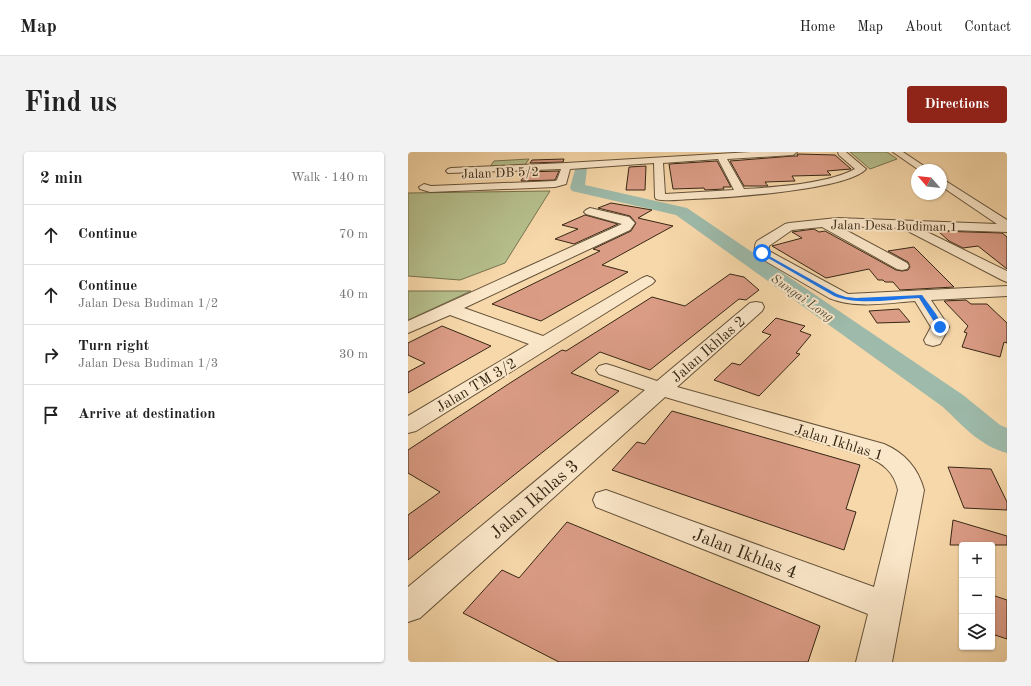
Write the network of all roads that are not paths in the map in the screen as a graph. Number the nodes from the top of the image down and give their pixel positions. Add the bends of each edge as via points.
1 (897, 152) edge
2 (758, 153) edge
3 (842, 153) edge
4 (721, 156) junction
5 (790, 156) edge
6 (659, 163) dead end
7 (916, 164) edge
8 (566, 166) junction
9 (466, 167) junction
10 (947, 186) edge
11 (453, 188) junction
12 (741, 193) junction
13 (590, 212) dead end
14 (824, 223) junction
15 (902, 224) junction
16 (1007, 226) edge
17 (902, 266) dead end
18 (1007, 277) edge
19 (647, 281) dead end
20 (1007, 291) edge
21 (920, 296) junction
22 (756, 307) dead end
23 (449, 309) junction
24 (408, 328) edge
25 (933, 340) dead end
26 (544, 343) junction
27 (606, 370) dead end
28 (660, 390) junction
29 (408, 426) edge
30 (606, 500) dead end
31 (885, 606) junction
32 (408, 607) edge
33 (874, 662) edge

1 - 7 street
2 - 4 street
2 - 5 street
3 - 12 street via 861,169 829,180 808,181 780,189
4 - 8 street
4 - 12 street
6 - 12 street via 660,197
8 - 9 street
8 - 11 street, Jalan DB 5/2 via 562,182 558,184
9 - 11 street
9 - 11 street, Jalan DB 5/2 via 444,175 424,187
10 - 16 street
13 - 23 street via 629,223 626,227
14 - 15 street, Jalan Desa Budiman 1
14 - 17 street
14 - 21 street, Jalan Desa Budiman 1 via 789,227 762,244 762,253 835,295 845,298 856,300
15 - 16 street, Jalan Desa Budiman 1
15 - 18 street
19 - 26 street, Jalan TM 3/2
20 - 21 street
21 - 25 street via 934,314 940,327
22 - 28 street, Jalan Ikhlas 2
23 - 24 street
23 - 26 street
26 - 29 street, Jalan TM 3/2
27 - 28 street, Jalan Ikhlas 1
28 - 31 street, Jalan Ikhlas 1 via 875,450 896,461 902,468 911,490
28 - 32 street, Jalan Ikhlas 3
30 - 31 street, Jalan Ikhlas 4
31 - 33 street, Jalan Ikhlas 1

